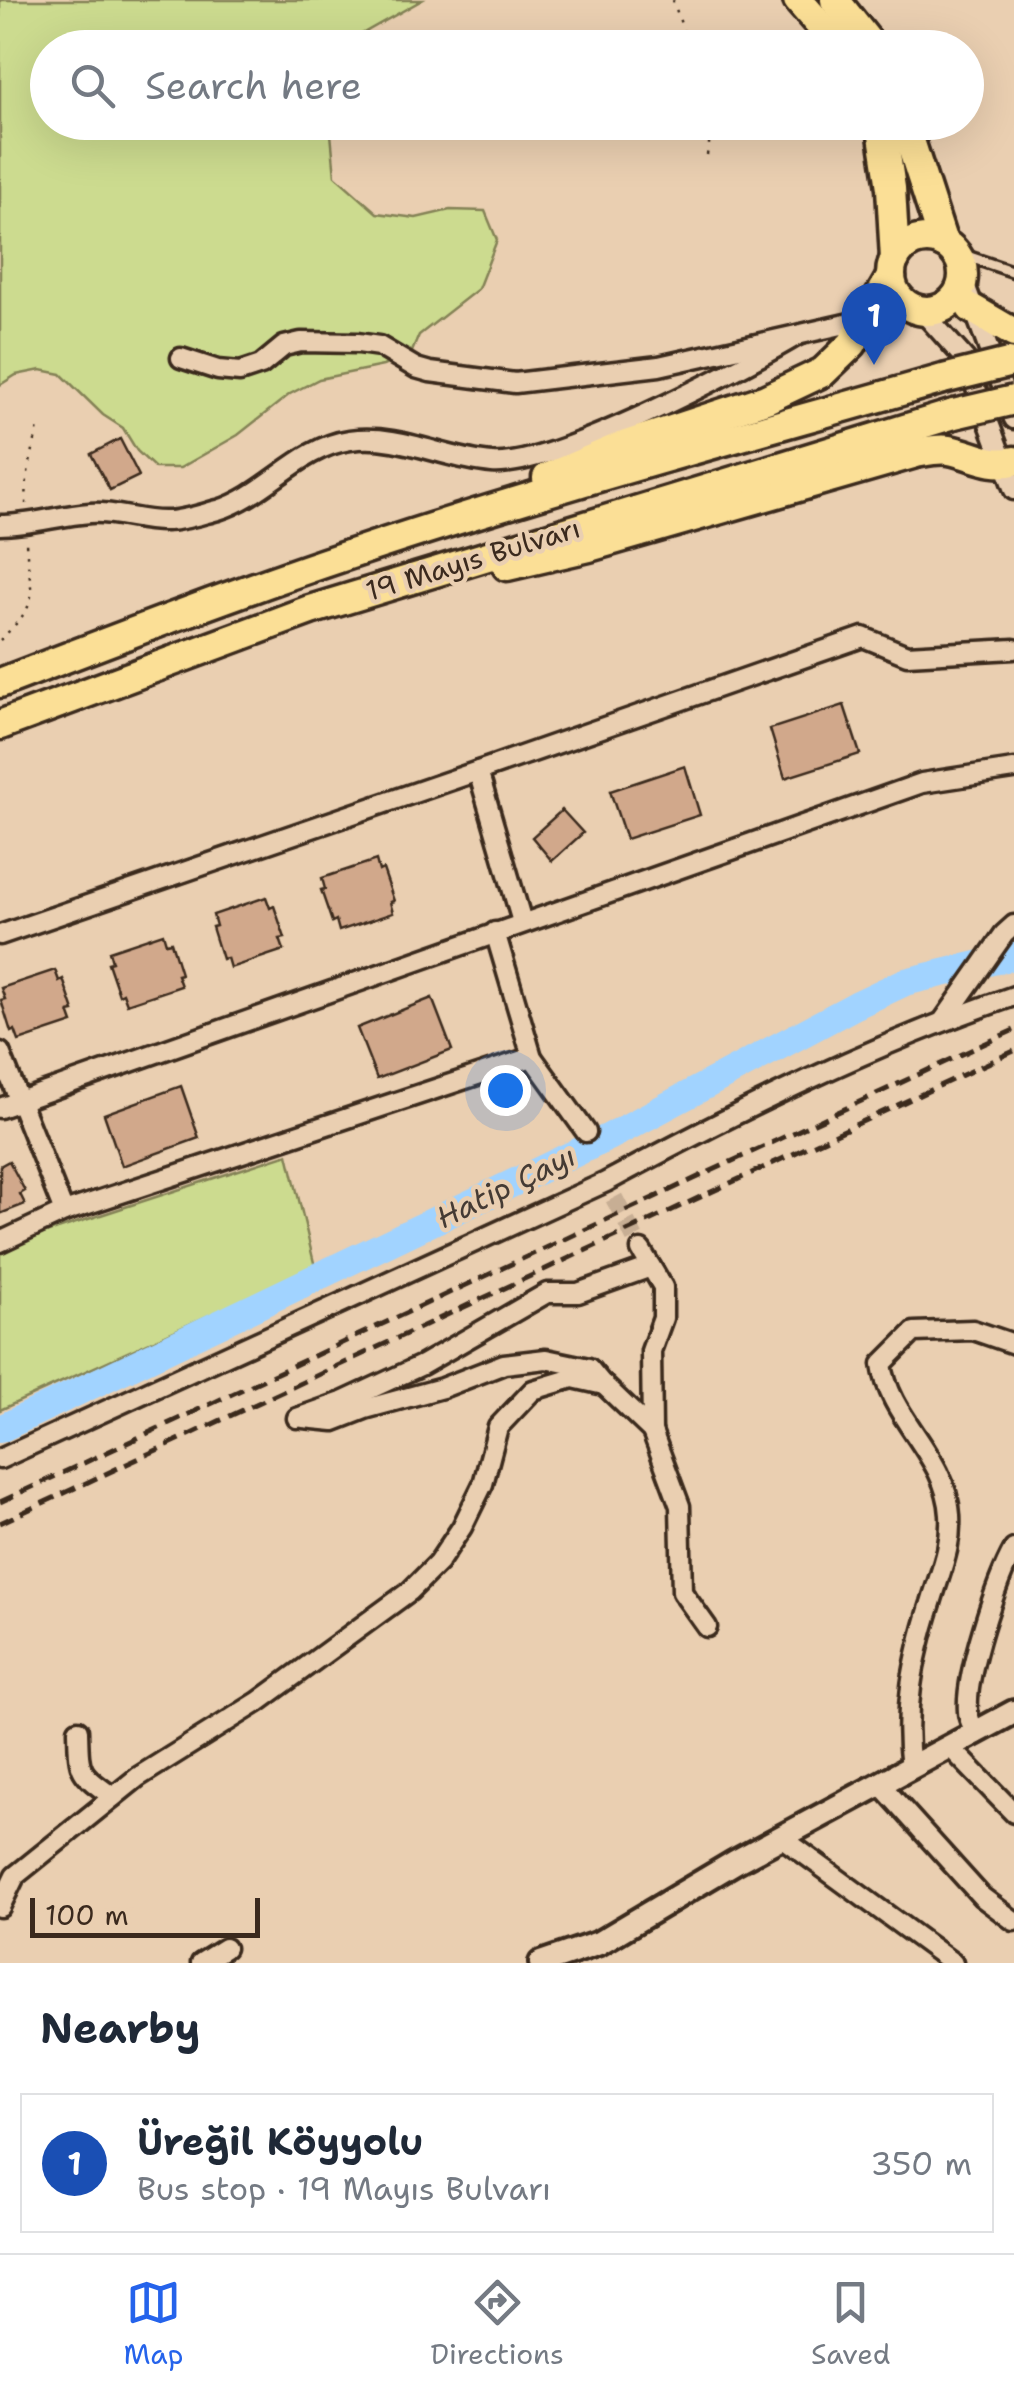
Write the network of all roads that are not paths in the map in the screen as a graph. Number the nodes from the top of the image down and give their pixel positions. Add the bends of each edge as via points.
1 (798, 0) edge
2 (835, 0) edge
3 (824, 30) edge
4 (859, 30) edge
5 (883, 140) edge
6 (911, 140) edge
7 (954, 258) junction
8 (893, 268) junction
9 (1014, 272) edge
10 (972, 308) junction
11 (916, 309) junction
12 (868, 320) junction
13 (1014, 333) edge
14 (798, 335) junction
15 (182, 358) dead end
16 (1011, 363) edge
17 (1014, 400) edge
18 (1014, 419) edge
19 (1011, 472) edge
20 (0, 525) edge
21 (350, 554) junction
22 (310, 610) junction
23 (1014, 650) edge
24 (0, 683) edge
25 (0, 725) edge
26 (1014, 769) edge
27 (478, 771) junction
28 (522, 922) junction
29 (1009, 930) edge
30 (495, 932) junction
31 (0, 935) edge
32 (1014, 996) edge
33 (942, 1022) junction
34 (0, 1052) edge
35 (532, 1057) junction
36 (18, 1100) junction
37 (0, 1108) edge
38 (586, 1132) dead end
39 (64, 1212) junction
40 (0, 1242) edge
41 (641, 1250) tunnel mouth
42 (651, 1267) junction
43 (1014, 1344) edge
44 (604, 1385) junction
45 (652, 1431) junction
46 (0, 1460) edge
47 (1014, 1549) edge
48 (707, 1627) dead end
49 (1014, 1713) edge
50 (78, 1730) dead end
51 (976, 1734) junction
52 (950, 1748) junction
53 (911, 1768) junction
54 (880, 1784) junction
55 (113, 1797) junction
56 (1014, 1812) edge
57 (781, 1838) junction
58 (0, 1907) edge
59 (1014, 1921) edge
60 (202, 1963) edge
61 (223, 1963) edge
62 (540, 1963) edge
63 (954, 1963) edge

1 - 3 main road
2 - 4 main road
5 - 8 main road
6 - 7 main road
7 - 8 main road via 921,240 901,250
7 - 9 lane
7 - 10 street
7 - 11 main road via 954,300 934,311
8 - 11 main road via 894,289
8 - 12 main road
10 - 13 main road
10 - 18 street
11 - 12 street
11 - 19 street via 965,360
12 - 14 street
12 - 21 main road via 823,372 766,398 620,447
14 - 15 street via 658,366 515,383 430,372 380,346 358,343 284,346 240,372
14 - 20 street via 746,366 526,459 495,464 383,437 349,440 325,446 219,509 166,521 92,512
16 - 21 main road, 19 Mayıs Bulvarı, bridge
17 - 22 main road, 19 Mayıs Bulvarı, bridge
19 - 22 main road via 947,449 916,452 589,547
21 - 24 main road, 19 Mayıs Bulvarı
22 - 25 main road, 19 Mayıs Bulvarı
23 - 27 street via 907,655 863,638
26 - 28 street via 922,783
27 - 28 street
27 - 31 street
28 - 30 street
29 - 33 street
30 - 35 street
30 - 36 street
32 - 33 street
33 - 46 street via 714,1126 610,1190
34 - 36 street
35 - 38 street
35 - 39 street
36 - 37 street
36 - 39 street
39 - 40 street
41 - 42 street
42 - 44 street via 578,1294 547,1294 422,1365 297,1418 334,1422 532,1360 589,1368
42 - 45 street via 663,1287 663,1318 651,1351
43 - 53 street via 973,1330 914,1332 882,1364 884,1382 937,1466 950,1509 952,1544 912,1669 906,1725
44 - 45 street
44 - 55 street via 573,1378 533,1390 498,1428 483,1484 462,1527 410,1591
45 - 48 street via 680,1506 682,1592
47 - 51 street via 971,1678 967,1714
49 - 51 street
50 - 55 street via 79,1767
51 - 52 street
52 - 53 street
52 - 56 street
53 - 54 street
54 - 57 street
54 - 59 street via 982,1896
55 - 58 street via 15,1876
57 - 62 street via 599,1943
57 - 63 street
60 - 61 street via 225,1948

